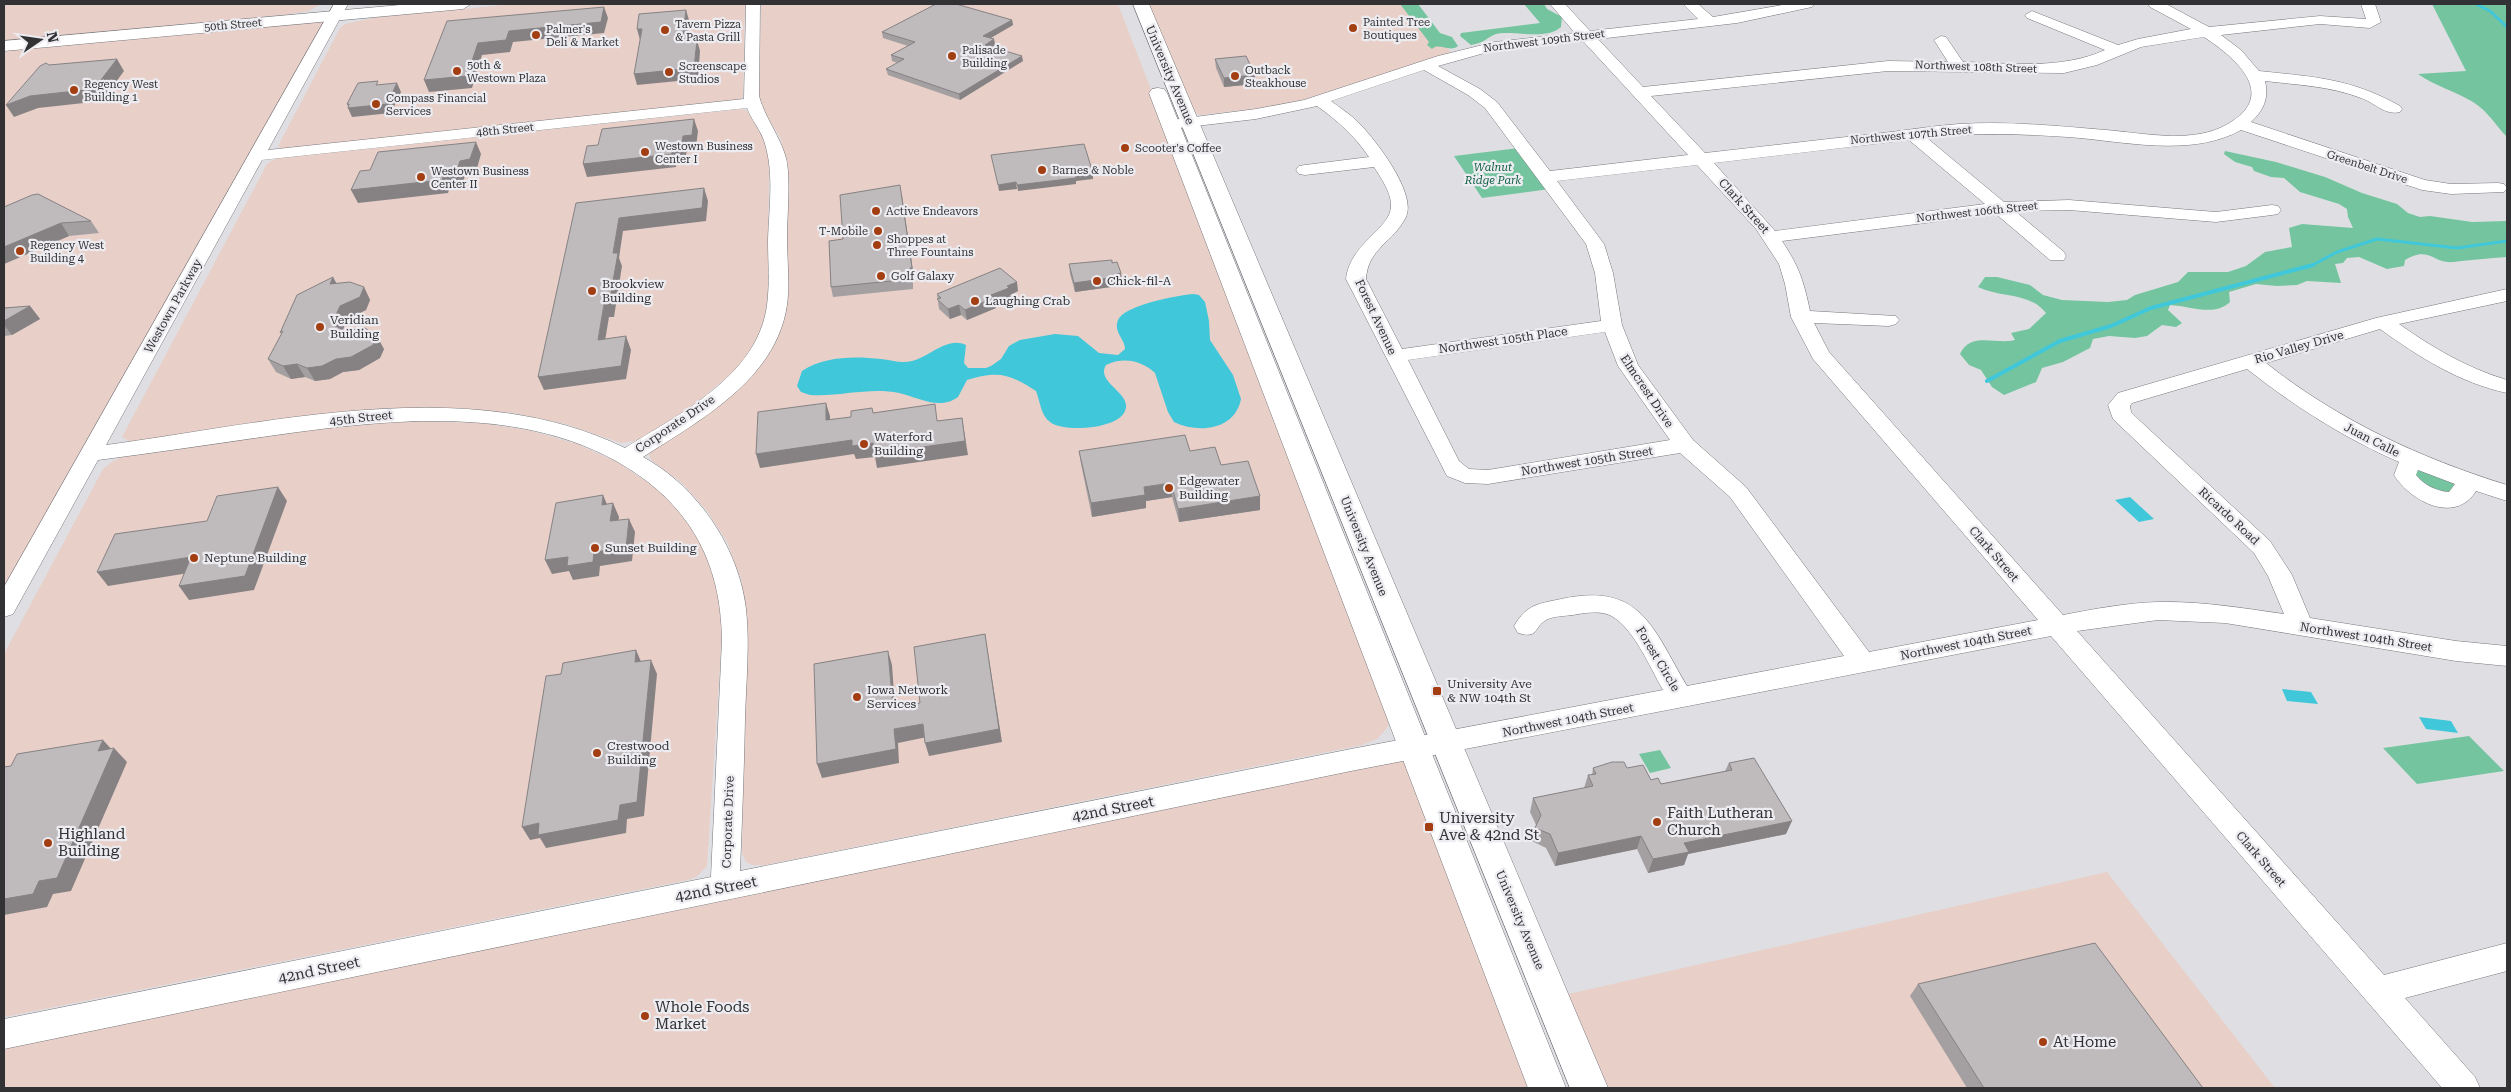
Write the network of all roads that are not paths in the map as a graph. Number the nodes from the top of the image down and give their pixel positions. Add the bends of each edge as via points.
1 (463, 4) edge
2 (752, 4) edge
3 (1140, 4) edge
4 (1557, 4) edge
5 (1690, 4) edge
6 (1807, 4) edge
7 (2156, 4) edge
8 (2368, 4) edge
9 (337, 10) edge
10 (2032, 15) dead end
11 (1710, 22) junction
12 (2205, 32) junction
13 (1586, 35) junction
14 (1941, 40) dead end
15 (4, 46) edge
16 (2118, 50) junction
17 (1426, 65) junction
18 (1957, 65) junction
19 (2256, 75) junction
20 (1153, 81) dead end
21 (1639, 92) junction
22 (1320, 101) junction
23 (753, 104) junction
24 (2394, 110) dead end
25 (1180, 122) junction
26 (2240, 124) junction
27 (1910, 133) junction
28 (256, 156) junction
29 (1700, 158) junction
30 (1378, 161) junction
31 (1304, 170) dead end
32 (1546, 177) junction
33 (2498, 188) dead end
34 (1999, 208) junction
35 (2272, 210) dead end
36 (1772, 237) junction
37 (2057, 256) dead end
38 (2507, 295) edge
39 (1801, 317) junction
40 (1890, 320) dead end
41 (2383, 322) junction
42 (1612, 325) junction
43 (1394, 356) junction
44 (2250, 361) junction
45 (2507, 387) edge
46 (2131, 425) joint
47 (1685, 445) junction
48 (90, 454) junction
49 (627, 457) junction
50 (1488, 477) joint
51 (2507, 493) edge
52 (4, 608) edge
53 (2056, 625) junction
54 (1527, 626) dead end
55 (2301, 626) junction
56 (2507, 656) edge
57 (1863, 663) junction
58 (1681, 698) junction
59 (1429, 746) junction
60 (726, 887) junction
61 (2507, 957) edge
62 (2377, 991) junction
63 (4, 1034) edge
64 (1547, 1088) edge
65 (1590, 1088) edge
66 (2463, 1088) edge

1 - 9 main road, 50th Street
2 - 23 street, Corporate Drive via 750,88
3 - 25 main road, University Avenue
4 - 13 street, Clark Street
5 - 11 street
6 - 11 street, Northwest 109th Street via 1778,12
7 - 12 street
8 - 12 street, Northwest 108th Street via 2374,19 2370,24 2308,21
9 - 15 main road, 50th Street
9 - 28 street, Westown Parkway
10 - 16 street
11 - 13 street, Northwest 109th Street
12 - 16 street, Northwest 108th Street via 2162,38
12 - 19 street via 2235,52
13 - 17 street, Northwest 109th Street via 1495,46
13 - 21 street, Clark Street
14 - 18 street
16 - 18 street, Northwest 108th Street via 2092,62 2064,68
17 - 22 street, Northwest 109th Street
17 - 32 street, Elmcrest Drive via 1487,100
18 - 21 street, Northwest 108th Street via 1854,69
19 - 24 street via 2339,85 2369,95
19 - 26 street, Northwest 107th Street via 2260,95
20 - 25 main road, University Avenue
21 - 29 street, Clark Street
22 - 25 street, Northwest 109th Street via 1264,113
22 - 30 street, Forest Avenue via 1352,124
23 - 28 street, 48th Street
23 - 49 street, Corporate Drive via 771,137 778,161 777,305 774,324 759,353 733,382
25 - 59 main road, University Avenue
26 - 27 street, Northwest 107th Street via 2212,136 2172,140 1992,128
26 - 33 street, Greenbelt Drive via 2422,185 2451,189
27 - 29 street, Northwest 107th Street
27 - 34 street
28 - 48 street, Westown Parkway
29 - 32 street, Northwest 107th Street
29 - 36 street, Clark Street
30 - 31 street
30 - 43 street, Forest Avenue via 1397,192 1400,207 1395,221 1359,258 1356,279
32 - 42 street, Elmcrest Drive via 1595,244 1604,273
34 - 35 street, Northwest 106th Street via 2069,205 2216,217
34 - 36 street, Northwest 106th Street
34 - 37 street
36 - 39 street, Clark Street via 1788,264
38 - 41 street, Rio Valley Drive
39 - 40 street
39 - 53 street, Clark Street via 1820,355
41 - 44 street, Rio Valley Drive
41 - 45 street via 2436,360 2475,378
42 - 43 street, Northwest 105th Place
42 - 47 street, Elmcrest Drive via 1628,366
43 - 50 street, Forest Avenue via 1455,471 1471,477
44 - 46 street, Rio Valley Drive via 2125,398 2120,405 2121,414
44 - 51 street, Juan Calle via 2326,416 2414,460 2405,475 2415,489 2425,495 2439,500 2459,498 2468,480
46 - 55 street, Ricardo Road via 2262,547 2280,575
47 - 50 street, Northwest 105th Street
47 - 57 street, Elmcrest Drive via 1738,492
48 - 49 street, 45th Street via 339,420 418,414 471,416 534,424 584,438
48 - 52 street, Westown Parkway
49 - 60 street, Corporate Drive via 681,496 702,523 716,547 732,597 734,642
53 - 55 street, Northwest 104th Street via 2158,611 2225,614
53 - 57 street, Northwest 104th Street
53 - 62 street, Clark Street
54 - 58 street, Forest Circle via 1538,612 1590,603 1616,606 1637,623
55 - 56 street, Northwest 104th Street
57 - 58 street, Northwest 104th Street
58 - 59 street, Northwest 104th Street
59 - 60 street, 42nd Street
59 - 64 main road, University Avenue
59 - 65 main road, University Avenue
60 - 63 street, 42nd Street
61 - 62 street
62 - 66 street, Clark Street

